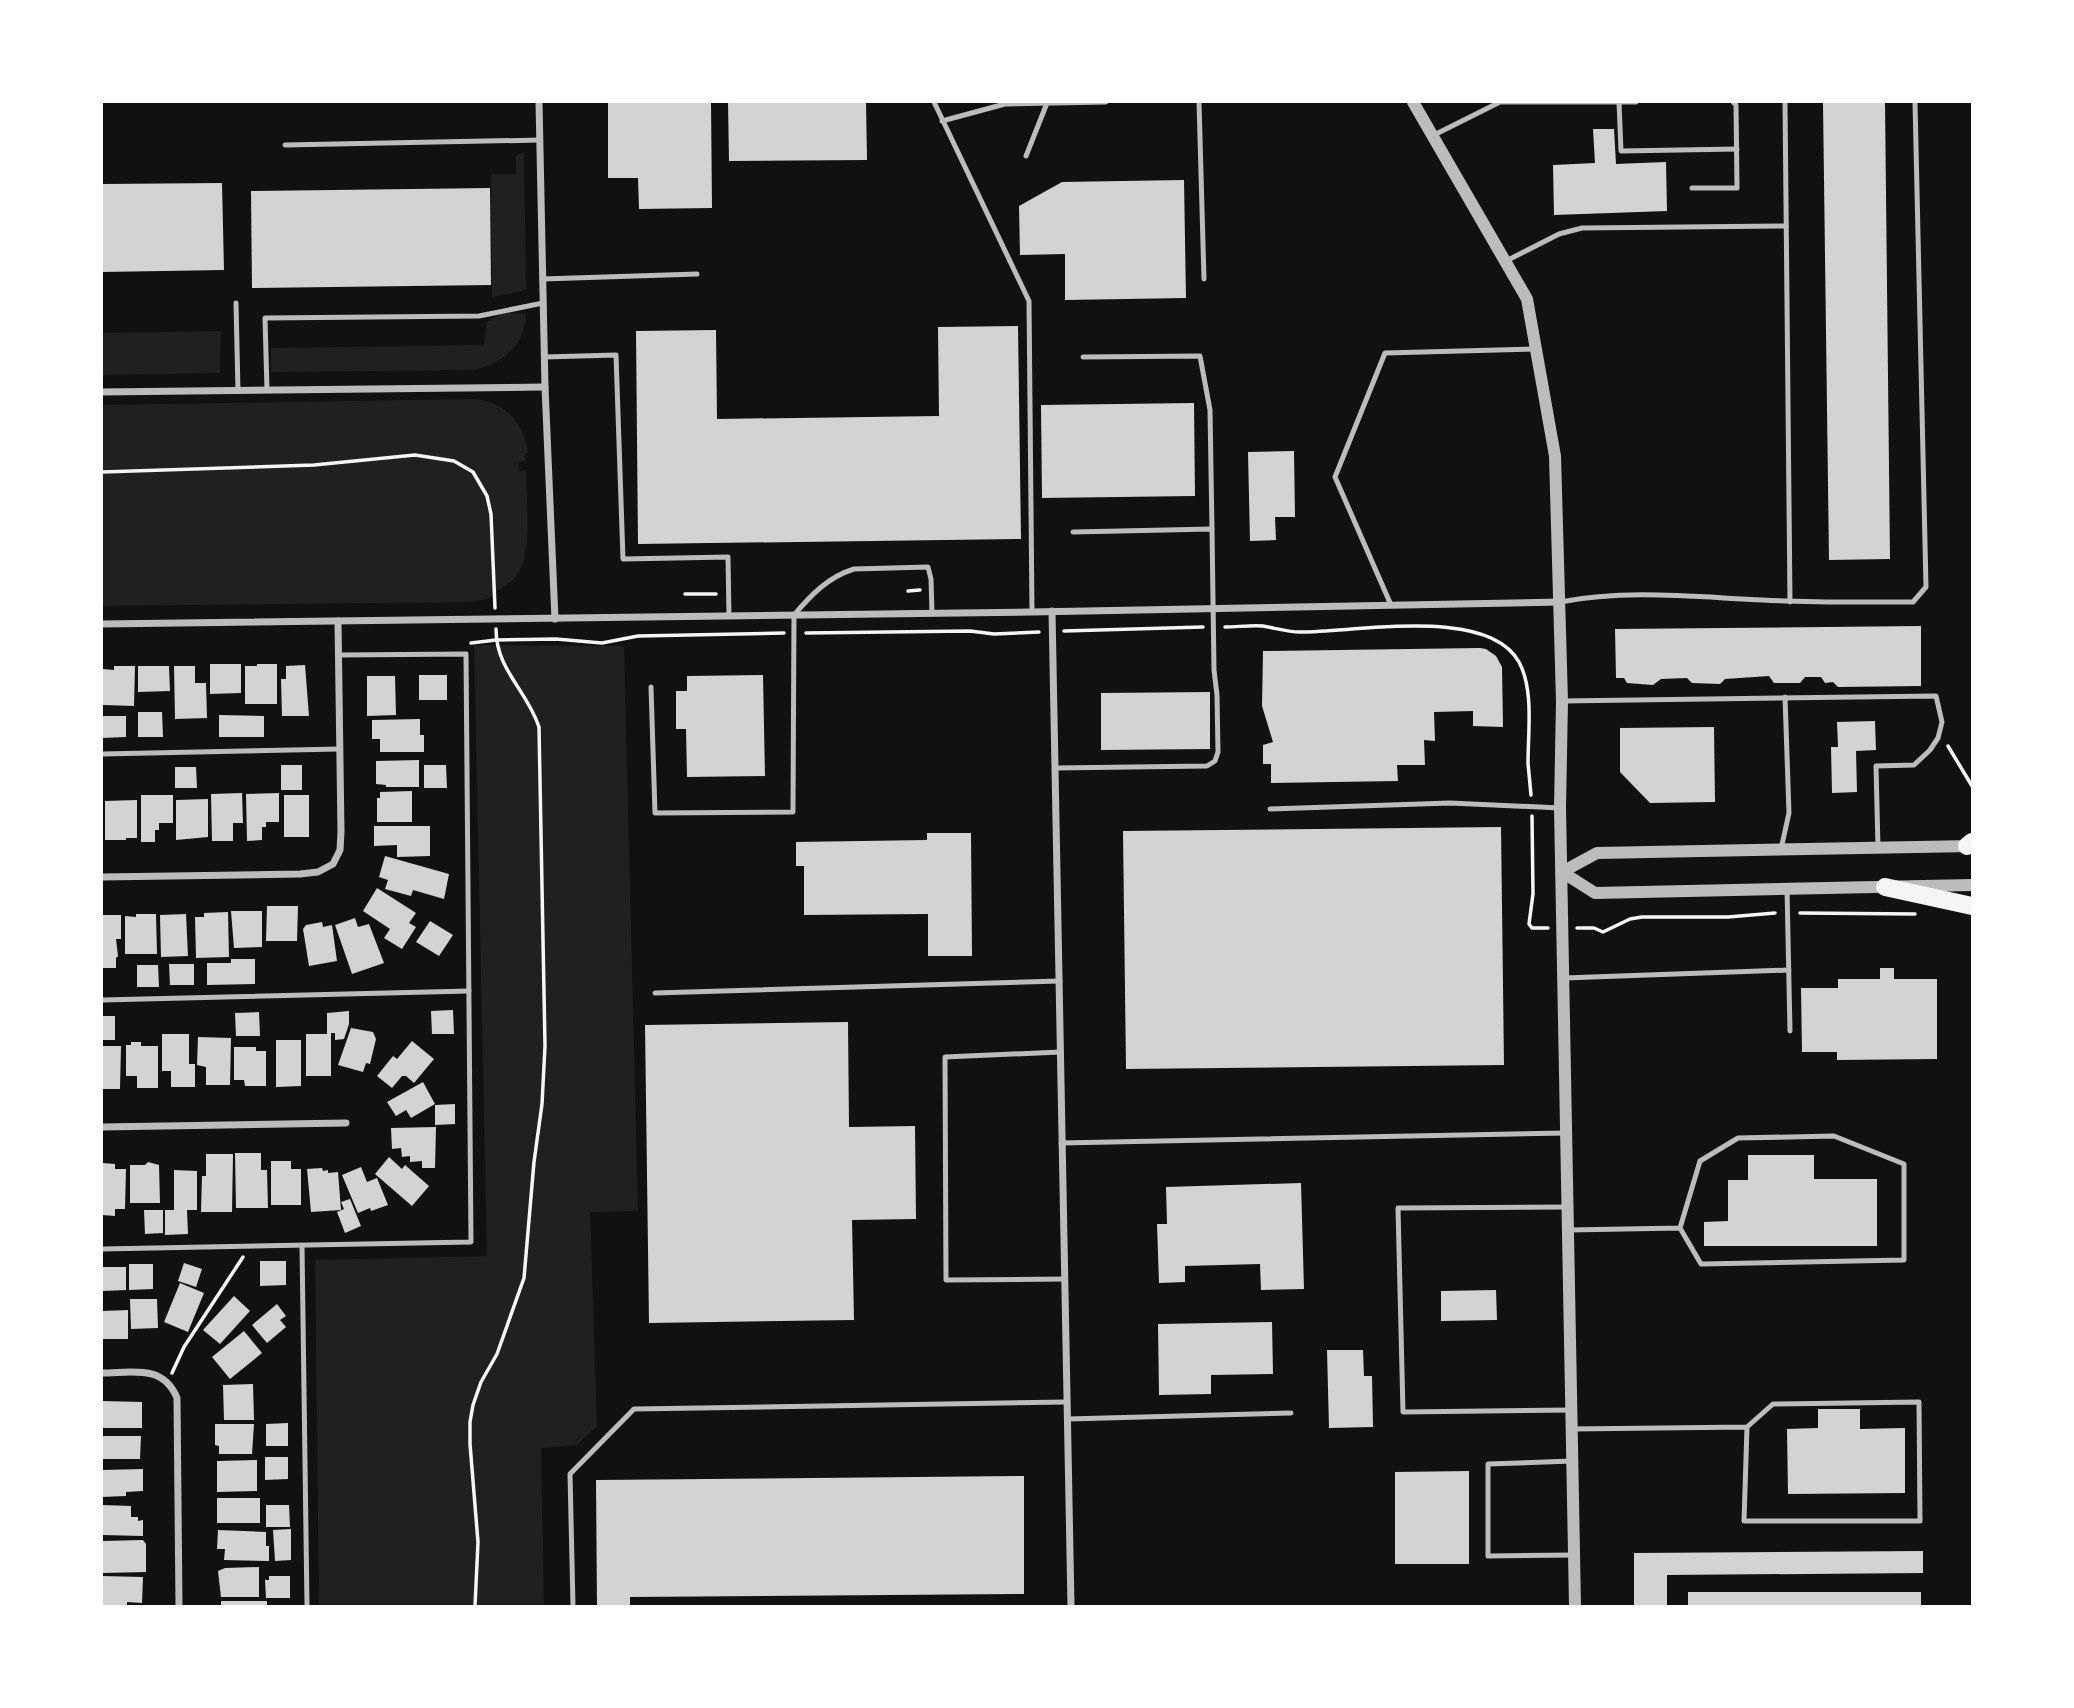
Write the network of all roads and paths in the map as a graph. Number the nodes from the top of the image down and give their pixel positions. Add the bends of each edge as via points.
1 (539, 102) edge
2 (934, 102) edge
3 (1106, 102) edge
4 (1199, 102) edge
5 (1413, 102) edge
6 (1619, 102) edge
7 (1636, 102) edge
8 (1733, 102) edge
9 (1785, 102) edge
10 (1915, 102) edge
11 (1047, 103) edge
12 (942, 121) junction
13 (1432, 136) junction
14 (540, 140) junction
15 (285, 145) dead end
16 (1737, 149) junction
17 (1026, 156) dead end
18 (1692, 188) dead end
19 (1786, 226) junction
20 (1505, 261) junction
21 (697, 274) dead end
22 (542, 279) junction
23 (1204, 279) dead end
24 (236, 303) dead end
25 (543, 303) junction
26 (1536, 349) junction
27 (544, 357) junction
28 (1083, 357) dead end
29 (545, 387) junction
30 (267, 390) junction
31 (238, 391) junction
32 (102, 392) edge
33 (102, 472) edge
34 (1212, 529) junction
35 (1073, 532) dead end
36 (685, 594) dead end
37 (729, 594) junction
38 (495, 598) dead end
39 (1560, 602) junction
40 (1790, 602) junction
41 (1391, 605) junction
42 (1214, 609) junction
43 (1052, 611) junction
44 (932, 612) junction
45 (1032, 612) junction
46 (794, 615) junction
47 (729, 616) junction
48 (555, 619) junction
49 (338, 621) junction
50 (102, 624) edge
51 (1214, 627) junction
52 (1101, 630) dead end
53 (496, 631) dead end
54 (1005, 632) dead end
55 (795, 633) junction
56 (496, 640) junction
57 (339, 655) junction
58 (651, 687) dead end
59 (1785, 697) junction
60 (1562, 701) junction
61 (1938, 738) junction
62 (340, 749) junction
63 (102, 754) edge
64 (1055, 768) junction
65 (1972, 786) edge
66 (1531, 808) junction
67 (1560, 808) junction
68 (1270, 809) dead end
69 (1971, 844) edge
70 (1878, 848) junction
71 (1782, 849) junction
72 (1562, 872) junction
73 (102, 877) edge
74 (1972, 885) edge
75 (1885, 887) junction
76 (1787, 889) junction
77 (1972, 906) edge
78 (1538, 928) dead end
79 (1789, 970) junction
80 (1564, 978) junction
81 (1060, 981) junction
82 (469, 991) junction
83 (655, 993) dead end
84 (102, 1000) edge
85 (1790, 1031) dead end
86 (1061, 1052) junction
87 (346, 1123) dead end
88 (102, 1127) edge
89 (1566, 1133) junction
90 (1061, 1143) junction
91 (1568, 1207) junction
92 (1679, 1228) junction
93 (1569, 1230) junction
94 (248, 1246) junction
95 (302, 1246) junction
96 (102, 1249) edge
97 (1065, 1279) junction
98 (102, 1373) edge
99 (168, 1381) junction
100 (1067, 1402) junction
101 (1572, 1410) junction
102 (1291, 1413) dead end
103 (1068, 1419) junction
104 (1746, 1427) junction
105 (1572, 1429) junction
106 (1572, 1461) junction
107 (1574, 1555) junction
108 (180, 1606) edge
109 (307, 1606) edge
110 (475, 1606) edge
111 (573, 1606) edge
112 (1070, 1606) edge
113 (1575, 1606) edge

1 - 14 street
2 - 12 lane
3 - 11 lane
4 - 23 lane
5 - 13 street
6 - 7 lane
6 - 13 lane via 1500,102
6 - 16 lane via 1621,151
8 - 16 lane
9 - 19 lane
10 - 40 lane via 1926,587 1913,601
11 - 12 lane via 1004,104
11 - 17 lane
12 - 45 lane via 1029,301
13 - 20 street
14 - 15 lane
14 - 22 street
16 - 18 lane via 1737,188
19 - 20 lane via 1582,228 1559,234
19 - 40 lane
20 - 26 street via 1527,299
21 - 22 lane
22 - 25 street
24 - 31 lane
25 - 27 street
25 - 30 lane via 479,316 265,318
26 - 39 street via 1555,456
26 - 41 lane via 1385,353 1335,477
27 - 29 street
27 - 37 lane via 616,355 623,559 728,557
28 - 34 lane via 1200,356 1210,410
29 - 30 street
29 - 48 street
30 - 31 street
31 - 32 street
33 - 38 path via 314,465 415,455 454,461 473,472 486,496
34 - 35 lane
34 - 42 lane
36 - 37 path
37 - 47 lane
39 - 40 lane via 1635,594
39 - 41 street
39 - 60 street
41 - 42 street
42 - 43 street
42 - 51 lane
43 - 45 street
43 - 64 street
44 - 45 street
44 - 46 street
44 - 46 lane via 928,567 844,572 813,592
46 - 47 street
46 - 55 lane
47 - 48 street
48 - 49 street
49 - 50 street
49 - 57 street
51 - 52 path
51 - 64 lane via 1215,761 1207,766
51 - 66 path via 1262,626 1300,632 1437,626 1495,639 1524,672
53 - 56 path
54 - 55 path
55 - 56 path via 638,636 602,643
55 - 58 lane via 793,812 655,813
56 - 110 path via 504,668 533,708 540,727 545,1046 524,1279 497,1354 481,1382 470,1422 478,1542
57 - 62 street
57 - 82 lane via 466,654
59 - 60 lane
59 - 61 lane via 1936,696 1942,722
59 - 71 lane via 1789,813
60 - 67 street
61 - 65 path via 1947,743
61 - 70 lane via 1914,765 1876,766
62 - 63 lane
62 - 73 street via 340,850 333,864 300,874
64 - 81 street
66 - 67 lane
66 - 68 lane via 1450,803
66 - 78 path via 1533,894 1529,919 1532,928
67 - 72 street
69 - 70 street
70 - 71 street
71 - 72 street via 1597,853
72 - 76 street via 1595,893
72 - 80 street
74 - 75 street
75 - 76 street
75 - 77 main road
76 - 79 lane
79 - 80 lane
79 - 85 lane
80 - 89 street
81 - 83 lane
81 - 86 street
82 - 84 lane
82 - 95 lane via 471,1242
86 - 90 street
86 - 97 lane via 945,1057 946,1280
87 - 88 street
89 - 90 lane
89 - 91 street
90 - 97 street
91 - 93 street
91 - 101 lane via 1398,1208 1403,1412
92 - 92 lane via 1700,1161 1738,1138 1834,1136 1904,1164 1904,1260 1701,1264
92 - 93 lane
93 - 101 street
94 - 95 lane
94 - 96 lane
94 - 99 path via 184,1347
95 - 109 lane
97 - 100 street
98 - 99 street via 155,1374
99 - 108 street via 177,1398
100 - 103 street
100 - 111 lane via 634,1409 570,1474
101 - 105 street
102 - 103 lane
103 - 112 street
104 - 104 lane via 1744,1521 1920,1521 1919,1402 1773,1404
104 - 105 lane
105 - 106 street
106 - 107 street
106 - 107 lane via 1488,1464 1488,1556
107 - 113 street

